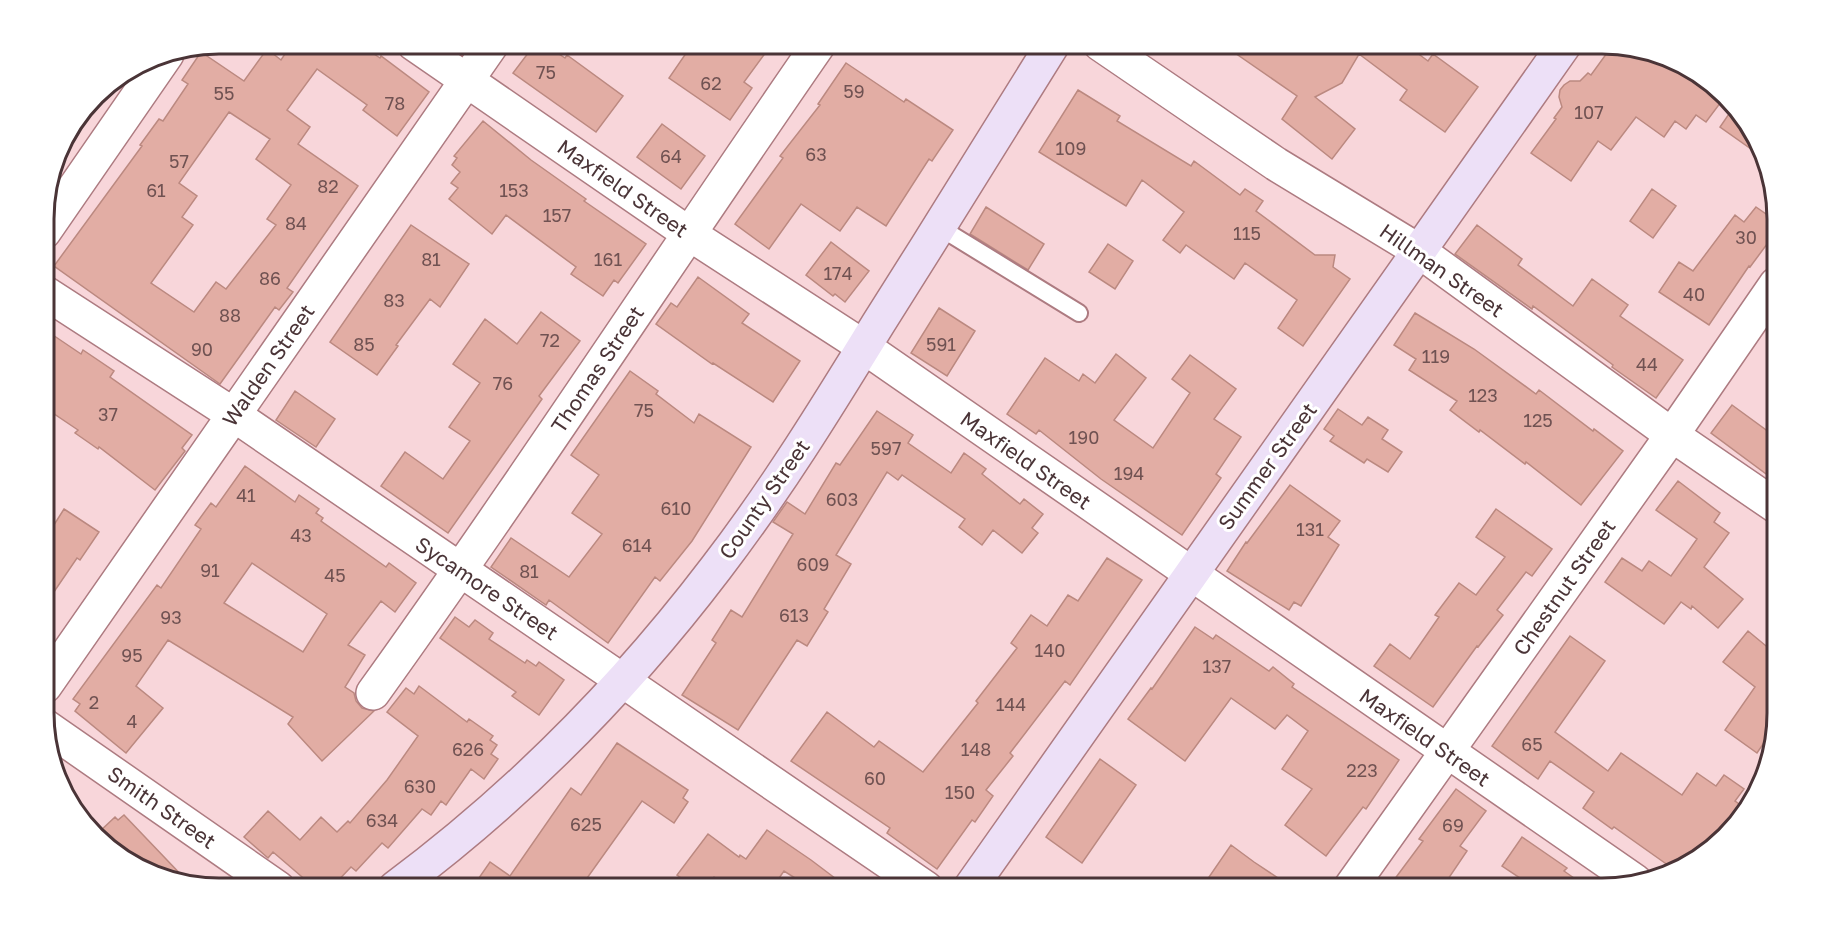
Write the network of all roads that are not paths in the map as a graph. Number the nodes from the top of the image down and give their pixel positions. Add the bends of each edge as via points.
1 (428, 54) edge
2 (485, 54) edge
3 (812, 54) edge
4 (1047, 54) edge
5 (1115, 54) edge
6 (1557, 54) edge
7 (159, 66) edge
8 (467, 81) junction
9 (54, 218) edge
10 (939, 227) junction
11 (688, 233) junction
12 (1419, 251) junction
13 (1767, 297) edge
14 (54, 298) edge
15 (1079, 313) dead end
16 (864, 347) junction
17 (234, 415) junction
18 (1672, 435) junction
19 (1767, 500) edge
20 (460, 571) junction
21 (1190, 574) junction
22 (54, 673) edge
23 (623, 680) junction
24 (373, 693) dead end
25 (55, 733) edge
26 (1447, 752) junction
27 (1628, 876) edge
28 (264, 878) edge
29 (408, 878) edge
30 (911, 878) edge
31 (977, 878) edge
32 (1357, 878) edge

1 - 8 street, Maxfield Street
2 - 8 street, Walden Street
3 - 11 street, Thomas Street
4 - 10 main road, County Street
5 - 12 street, Hillman Street via 1276,164
6 - 12 main road, Summer Street
7 - 9 street
8 - 11 street, Maxfield Street
8 - 17 street, Walden Street
10 - 15 lane
10 - 16 main road, County Street
11 - 16 street, Maxfield Street
11 - 20 street, Thomas Street
12 - 18 street, Hillman Street
12 - 21 main road, Summer Street
13 - 18 street, Chestnut Street
14 - 17 street, Sycamore Street
16 - 21 street, Maxfield Street
16 - 23 main road, County Street via 758,512
17 - 20 street, Sycamore Street
17 - 22 street, Walden Street
18 - 19 street, Hillman Street
18 - 26 street, Chestnut Street
20 - 23 street, Sycamore Street
20 - 24 street, Thomas Street
21 - 26 street, Maxfield Street
21 - 31 main road, Summer Street
23 - 29 main road, County Street via 514,790
23 - 30 street, Sycamore Street
25 - 28 street, Smith Street
26 - 27 street, Maxfield Street
26 - 32 street, Chestnut Street

